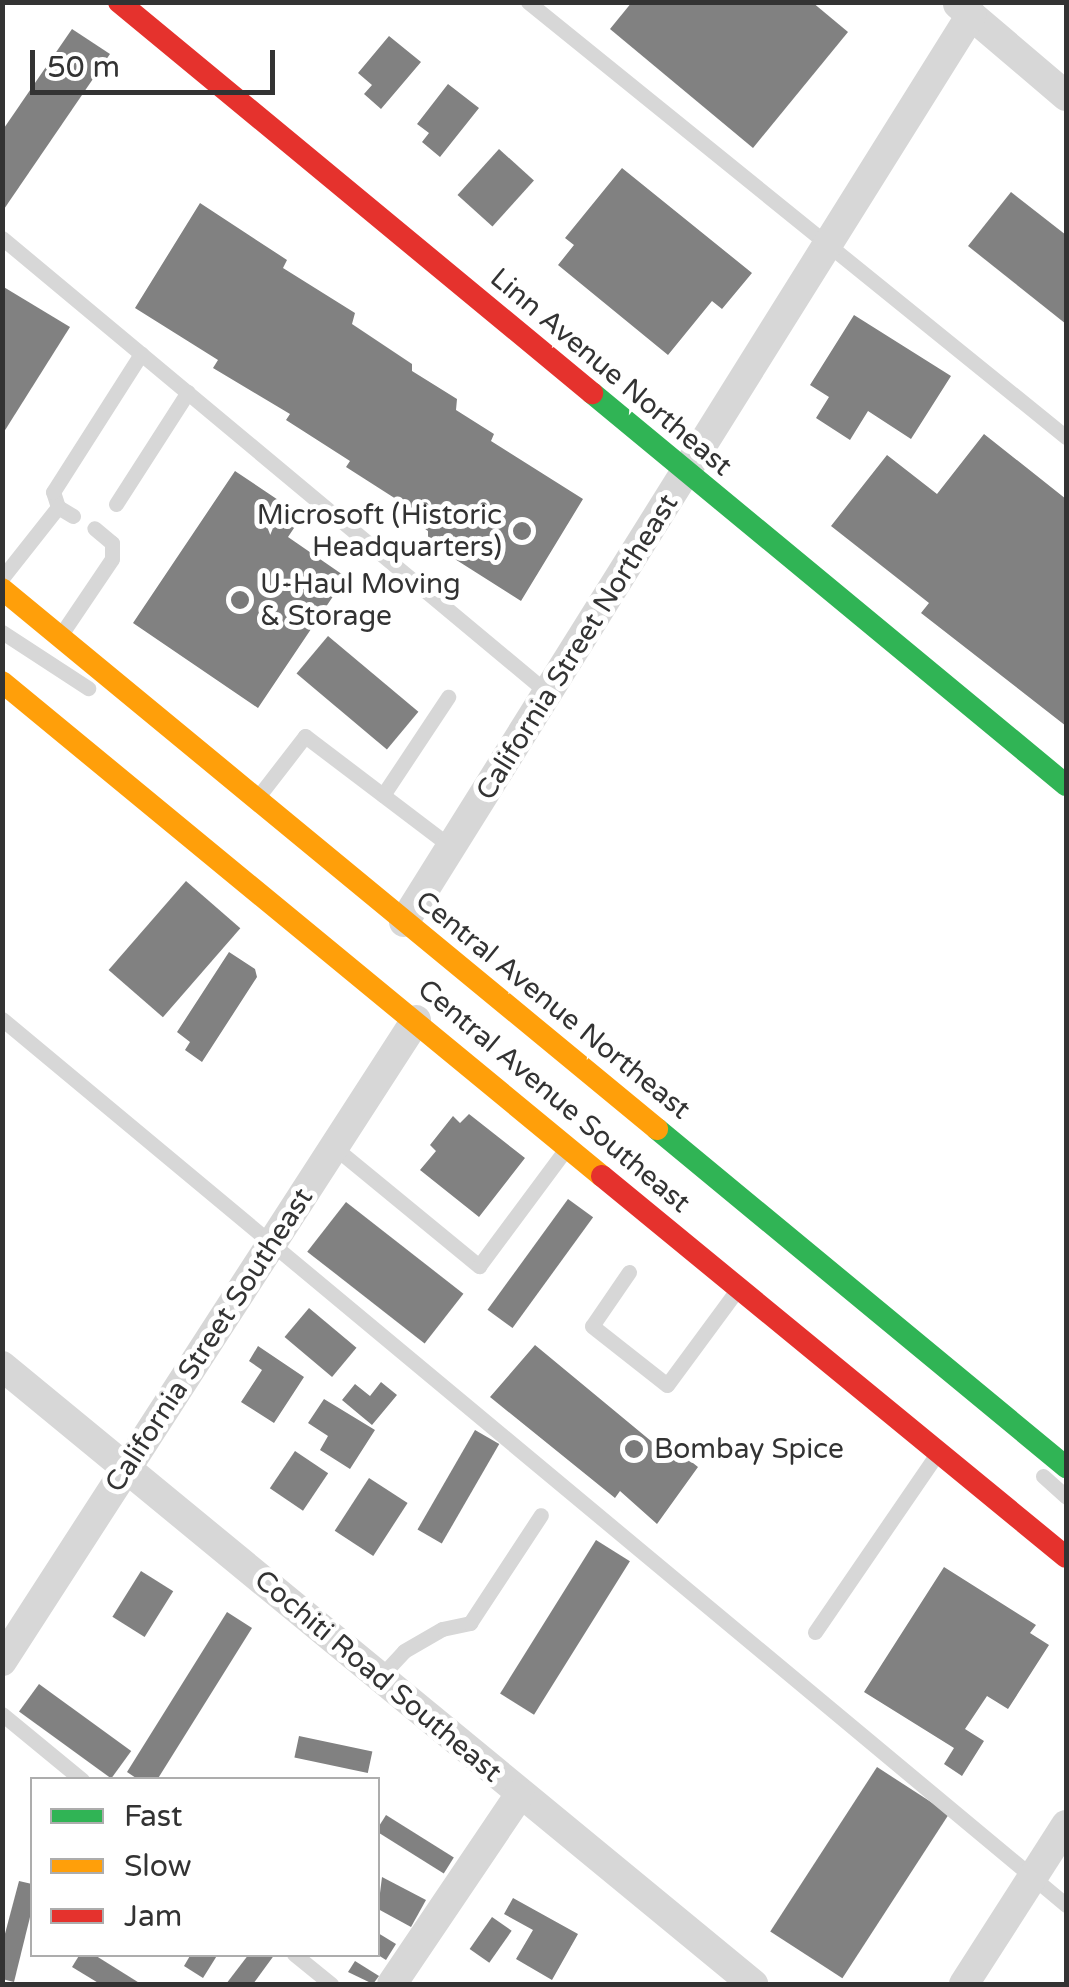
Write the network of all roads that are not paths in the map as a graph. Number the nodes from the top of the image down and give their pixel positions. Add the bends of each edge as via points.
1 (119, 2) edge
2 (528, 2) edge
3 (969, 7) edge
4 (1066, 96) edge
5 (2, 238) edge
6 (826, 248) junction
7 (141, 354) junction
8 (188, 392) junction
9 (1066, 438) edge
10 (686, 474) junction
11 (116, 504) dead end
12 (58, 507) junction
13 (74, 516) dead end
14 (94, 528) dead end
15 (2, 578) edge
16 (2, 589) edge
17 (2, 632) edge
18 (60, 636) junction
19 (2, 682) edge
20 (548, 693) junction
21 (448, 697) dead end
22 (107, 704) dead end
23 (1066, 786) edge
24 (383, 795) junction
25 (256, 800) junction
26 (451, 847) junction
27 (404, 922) junction
28 (2, 1019) edge
29 (416, 1020) junction
30 (568, 1146) junction
31 (334, 1147) junction
32 (272, 1242) junction
33 (629, 1272) dead end
34 (739, 1287) junction
35 (2, 1366) edge
36 (938, 1451) junction
37 (1030, 1464) dead end
38 (1066, 1466) edge
39 (127, 1468) junction
40 (1066, 1496) edge
41 (542, 1515) dead end
42 (1066, 1558) edge
43 (814, 1632) dead end
44 (2, 1661) edge
45 (380, 1677) junction
46 (2, 1714) edge
47 (78, 1777) edge
48 (520, 1794) junction
49 (1066, 1825) edge
50 (1033, 1877) junction
51 (1066, 1905) edge
52 (298, 1957) edge
53 (331, 1984) edge
54 (392, 1984) edge
55 (754, 1984) edge
56 (964, 1984) edge

1 - 10 main road, Linn Avenue Northeast
2 - 6 lane
3 - 4 street
3 - 6 street, California Street Northeast
5 - 7 lane
6 - 9 lane
6 - 10 street, California Street Northeast
7 - 8 lane
7 - 12 lane via 53,492
8 - 11 lane
8 - 20 lane
10 - 20 street, California Street Northeast
10 - 23 main road, Linn Avenue Northeast
12 - 13 lane
12 - 15 lane
14 - 18 lane via 112,543 112,560
16 - 18 main road, Central Avenue Northeast
17 - 22 lane
18 - 25 main road, Central Avenue Northeast
19 - 29 main road, Central Avenue Southeast
20 - 26 street, California Street Northeast
21 - 24 lane
24 - 25 lane via 306,736
24 - 26 lane
25 - 27 main road, Central Avenue Northeast
26 - 27 street, California Street Northeast
27 - 38 main road, Central Avenue Northeast
28 - 32 lane
29 - 30 main road, Central Avenue Southeast
29 - 31 street, California Street Southeast
30 - 31 lane via 480,1266
30 - 34 main road, Central Avenue Southeast
31 - 32 street, California Street Southeast
32 - 39 street, California Street Southeast
32 - 50 lane
33 - 34 lane via 592,1326 667,1386
34 - 36 main road, Central Avenue Southeast
35 - 39 street, Cochiti Road Southeast
36 - 42 main road, Central Avenue Southeast
36 - 43 lane
37 - 40 lane
39 - 44 street, California Street Southeast
39 - 45 street, Cochiti Road Southeast
41 - 45 lane via 470,1623 442,1629 404,1651
45 - 48 street, Cochiti Road Southeast
46 - 47 lane
48 - 54 street
48 - 55 street, Cochiti Road Southeast
49 - 50 street
50 - 51 lane
50 - 56 street
52 - 53 lane

